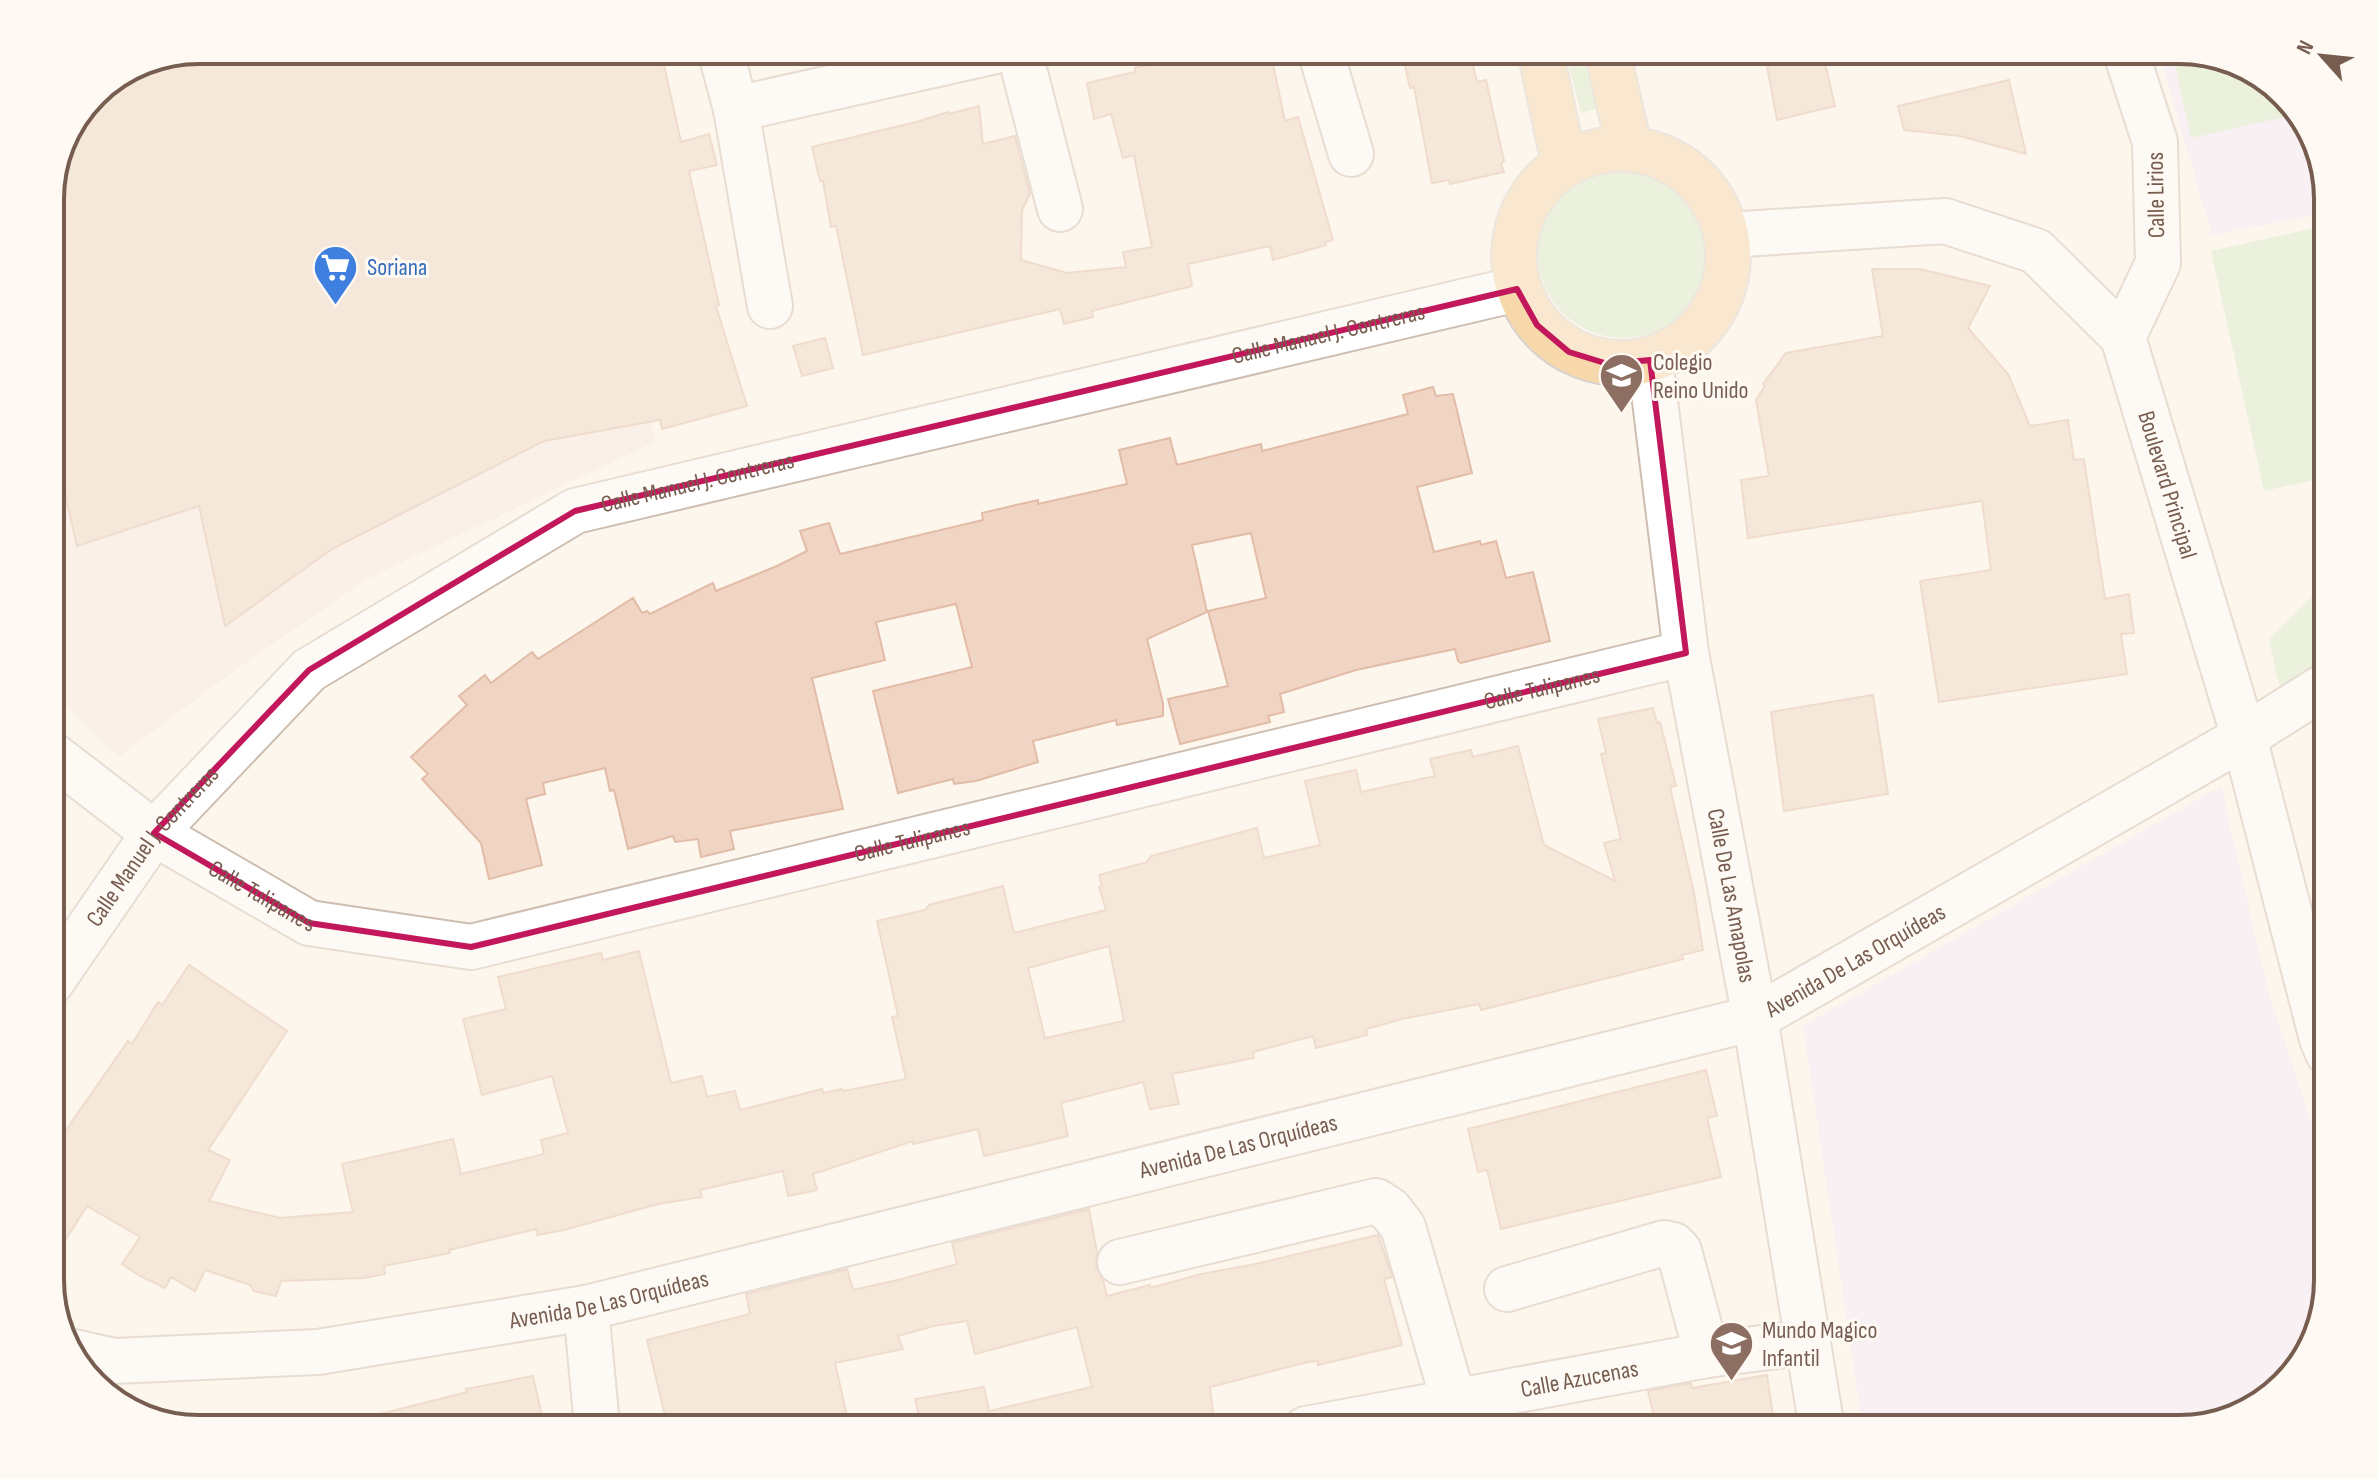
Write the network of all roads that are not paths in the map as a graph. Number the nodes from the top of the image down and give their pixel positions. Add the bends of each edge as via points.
1 (724, 64) edge
2 (937, 64) edge
3 (1023, 64) edge
4 (1324, 64) edge
5 (1543, 64) edge
6 (1610, 64) edge
7 (2130, 64) edge
8 (736, 109) junction
9 (1629, 147) junction
10 (1351, 154) dead end
11 (1564, 163) junction
12 (1060, 209) dead end
13 (1728, 235) junction
14 (1517, 289) junction
15 (770, 306) dead end
16 (2123, 337) junction
17 (1650, 360) junction
18 (1686, 653) junction
19 (2314, 693) edge
20 (2244, 737) junction
21 (64, 764) edge
22 (154, 833) junction
23 (64, 964) edge
24 (2314, 998) edge
25 (1755, 1018) junction
26 (1120, 1262) dead end
27 (1507, 1289) dead end
28 (586, 1308) junction
29 (1808, 1342) junction
30 (87, 1355) edge
31 (1707, 1355) junction
32 (1454, 1402) junction
33 (596, 1415) edge
34 (1383, 1415) edge
35 (1820, 1415) edge

1 - 8 street
2 - 8 street
3 - 12 street
4 - 10 street
5 - 11 main road
6 - 9 main road
7 - 16 street, Calle Lirios via 2155,142 2158,263
8 - 15 street
9 - 11 main road via 1595,150
9 - 13 main road via 1675,161 1709,192
11 - 14 main road via 1537,187 1519,218 1512,253
13 - 16 street, Boulevard Principal via 1945,221 2036,251
13 - 17 main road via 1728,276 1713,313 1686,343
14 - 17 main road via 1537,325 1569,352 1608,364
14 - 22 street, Calle Manuel J. Contreras via 575,511 309,670
16 - 20 street, Boulevard Principal
17 - 18 street, Calle De Las Amapolas
18 - 22 street, Calle Tulipanes via 471,947 309,923
18 - 25 street, Calle De Las Amapolas
19 - 20 street, Avenida De Las Orquídeas
20 - 24 street, Boulevard Principal
20 - 25 street, Avenida De Las Orquídeas
21 - 22 street, Calle Tulipanes
22 - 23 street, Calle Manuel J. Contreras
25 - 28 street, Avenida De Las Orquídeas
25 - 29 street, Calle De Las Amapolas
26 - 32 street via 1376,1201 1403,1227
27 - 31 street via 1664,1243 1673,1245
28 - 30 street, Avenida De Las Orquídeas via 318,1352 114,1361
28 - 33 street
29 - 31 street, Calle Azucenas
29 - 35 street, Calle De Las Amapolas
31 - 32 street, Calle Azucenas
32 - 34 street, Calle Azucenas

